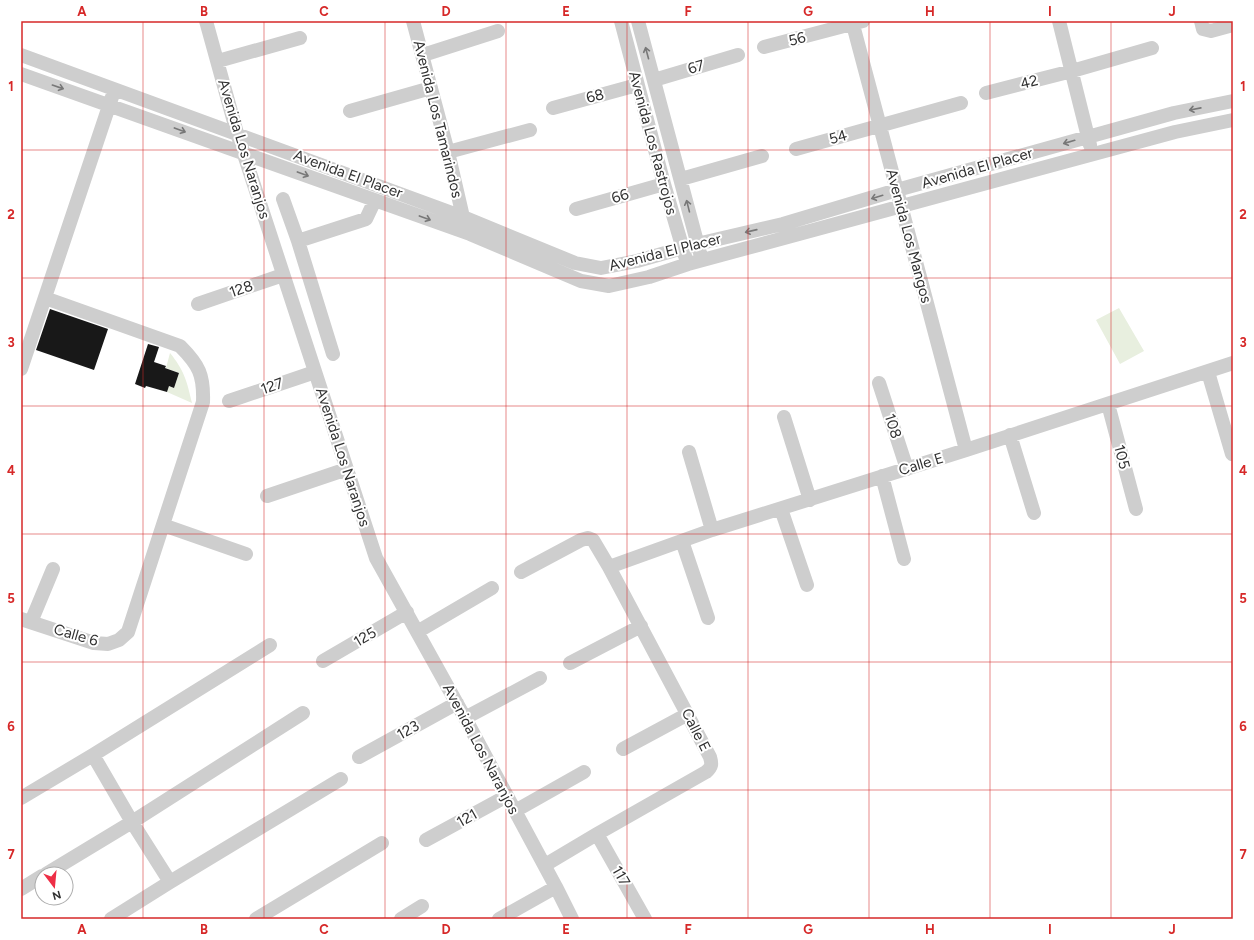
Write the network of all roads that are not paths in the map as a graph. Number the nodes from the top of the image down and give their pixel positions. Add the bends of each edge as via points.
1 (206, 21) edge
2 (413, 21) edge
3 (621, 21) edge
4 (638, 21) edge
5 (1059, 21) edge
6 (856, 22) edge
7 (1233, 25) edge
8 (1206, 26) edge
9 (498, 31) dead end
10 (300, 38) dead end
11 (764, 47) dead end
12 (1152, 48) dead end
13 (21, 55) edge
14 (423, 55) junction
15 (738, 56) dead end
16 (218, 61) junction
17 (1072, 71) junction
18 (21, 74) edge
19 (654, 80) junction
20 (637, 85) junction
21 (431, 88) junction
22 (115, 89) junction
23 (986, 93) dead end
24 (1233, 101) edge
25 (961, 103) dead end
26 (109, 105) junction
27 (553, 108) dead end
28 (350, 111) dead end
29 (1233, 120) edge
30 (880, 125) junction
31 (530, 130) dead end
32 (237, 133) junction
33 (1087, 137) junction
34 (796, 149) dead end
35 (448, 152) junction
36 (244, 153) junction
37 (1094, 155) junction
38 (762, 156) dead end
39 (681, 179) junction
40 (664, 184) junction
41 (897, 190) junction
42 (283, 199) dead end
43 (376, 200) junction
44 (902, 207) junction
45 (576, 209) dead end
46 (463, 217) junction
47 (298, 241) junction
48 (697, 244) junction
49 (683, 248) junction
50 (702, 261) junction
51 (688, 264) junction
52 (283, 274) junction
53 (45, 298) junction
54 (198, 304) dead end
55 (332, 354) dead end
56 (1233, 363) edge
57 (21, 369) edge
58 (315, 372) junction
59 (1208, 372) junction
60 (879, 383) dead end
61 (229, 401) dead end
62 (1108, 404) junction
63 (784, 418) dead end
64 (1010, 435) junction
65 (966, 450) junction
66 (689, 452) dead end
67 (1232, 454) dead end
68 (347, 469) junction
69 (906, 469) junction
70 (882, 476) junction
71 (267, 496) dead end
72 (810, 500) junction
73 (781, 509) junction
74 (1136, 510) dead end
75 (1034, 513) dead end
76 (163, 525) junction
77 (712, 530) junction
78 (682, 541) junction
79 (246, 554) dead end
80 (904, 559) dead end
81 (609, 567) junction
82 (53, 568) dead end
83 (521, 572) dead end
84 (807, 585) dead end
85 (492, 588) dead end
86 (407, 612) junction
87 (708, 618) dead end
88 (26, 620) edge
89 (641, 626) junction
90 (418, 632) junction
91 (270, 645) dead end
92 (323, 661) dead end
93 (570, 663) dead end
94 (540, 678) dead end
95 (457, 703) junction
96 (303, 713) dead end
97 (688, 714) junction
98 (465, 718) junction
99 (623, 749) dead end
100 (93, 755) junction
101 (359, 757) dead end
102 (584, 772) dead end
103 (341, 779) dead end
104 (507, 796) junction
105 (21, 798) edge
106 (515, 812) junction
107 (132, 822) junction
108 (597, 834) junction
109 (426, 840) dead end
110 (382, 843) dead end
111 (545, 865) junction
112 (59, 866) edge
113 (34, 881) edge
114 (170, 882) junction
115 (556, 886) junction
116 (21, 889) edge
117 (422, 906) dead end
118 (111, 919) edge
119 (256, 919) edge
120 (401, 919) edge
121 (499, 919) edge
122 (572, 919) edge
123 (645, 919) edge

1 - 16 street, Avenida Los Naranjos
2 - 14 street, Avenida Los Tamarindos
3 - 20 street, Avenida Los Rastrojos
19 -> 4 street, Avenida Los Rastrojos
5 - 17 street
6 - 11 street, 56
6 - 30 street, Avenida Los Mangos
7 - 8 street
9 - 14 street
10 - 16 street
12 - 17 street, 42
13 - 22 street, Avenida El Placer
14 - 21 street, Avenida Los Tamarindos
15 - 19 street, 67
16 - 32 street, Avenida Los Naranjos
17 - 23 street, 42
17 - 33 street
18 -> 26 street, Avenida El Placer
19 - 39 street, Avenida Los Rastrojos
20 - 27 street, 68
20 - 40 street, Avenida Los Rastrojos
21 - 28 street
21 - 35 street, Avenida Los Tamarindos
22 - 26 street
22 - 32 street, Avenida El Placer
24 -> 33 street, Avenida El Placer via 1174,113
25 - 30 street, 54
26 -> 36 street, Avenida El Placer
26 - 53 street
29 - 37 street, Avenida El Placer via 1175,132
30 - 34 street, 54
30 - 41 street, Avenida Los Mangos
31 - 35 street
32 - 36 street, Avenida Los Naranjos
32 - 46 street, Avenida El Placer
33 - 37 street
33 -> 41 street, Avenida El Placer
35 - 46 street, Avenida Los Tamarindos
36 -> 43 street, Avenida El Placer
36 - 52 street, Avenida Los Naranjos
37 - 44 street, Avenida El Placer via 1052,164
38 - 39 street
48 -> 39 street, Avenida Los Rastrojos
40 - 45 street, 66
40 - 49 street, Avenida Los Rastrojos
41 - 44 street, Avenida Los Mangos
41 -> 48 street, Avenida El Placer via 783,224
42 - 47 street
43 - 47 street via 366,219
43 -> 51 street, Avenida El Placer via 470,234 581,281 609,286 649,277
44 - 50 street, Avenida El Placer
44 - 65 street, Avenida Los Mangos
46 - 49 street, Avenida El Placer via 576,263 601,268
47 - 55 street
48 - 49 street, Avenida El Placer
48 - 50 street, Avenida Los Rastrojos
49 - 51 street, Avenida Los Rastrojos
50 - 51 street, Avenida El Placer
52 - 54 street, 128
52 - 58 street, Avenida Los Naranjos
53 - 57 street
53 - 76 street via 180,346 198,367 204,386 204,402
56 - 59 street, Calle E
58 - 61 street, 127
58 - 68 street, Avenida Los Naranjos
59 - 62 street, Calle E
59 - 67 street
60 - 69 street, 108
62 - 64 street, Calle E
62 - 74 street, 105
63 - 72 street
64 - 65 street, Calle E
64 - 75 street
65 - 69 street, Calle E
66 - 77 street
68 - 71 street
68 - 86 street, Avenida Los Naranjos via 376,558
69 - 70 street, Calle E
70 - 72 street, Calle E
70 - 80 street
72 - 73 street, Calle E
73 - 77 street, Calle E
73 - 84 street
76 - 79 street
76 - 88 street, Calle 6 via 128,632 119,640 108,644 94,643
77 - 78 street, Calle E
78 - 81 street, Calle E
78 - 87 street
81 - 83 street, Calle E via 593,540 588,538
81 - 89 street, Calle E
82 - 88 street
85 - 90 street
86 - 90 street, Avenida Los Naranjos
86 - 92 street, 125
89 - 93 street
89 - 97 street, Calle E
90 - 95 street, Avenida Los Naranjos
91 - 100 street
94 - 98 street
95 - 98 street, Avenida Los Naranjos
95 - 101 street, 123
96 - 107 street
97 - 99 street
97 - 108 street, Calle E via 710,757 710,769
98 - 104 street, Avenida Los Naranjos
100 - 105 street
100 - 107 street
102 - 106 street
103 - 114 street
104 - 106 street, Avenida Los Naranjos
104 - 109 street, 121
106 - 111 street, Avenida Los Naranjos
107 - 112 street
107 - 114 street
108 - 111 street, Calle E
108 - 123 street, 117
110 - 119 street
111 - 115 street, Avenida Los Naranjos
113 - 116 street
114 - 118 street
115 - 121 street
115 - 122 street, Avenida Los Naranjos
117 - 120 street

